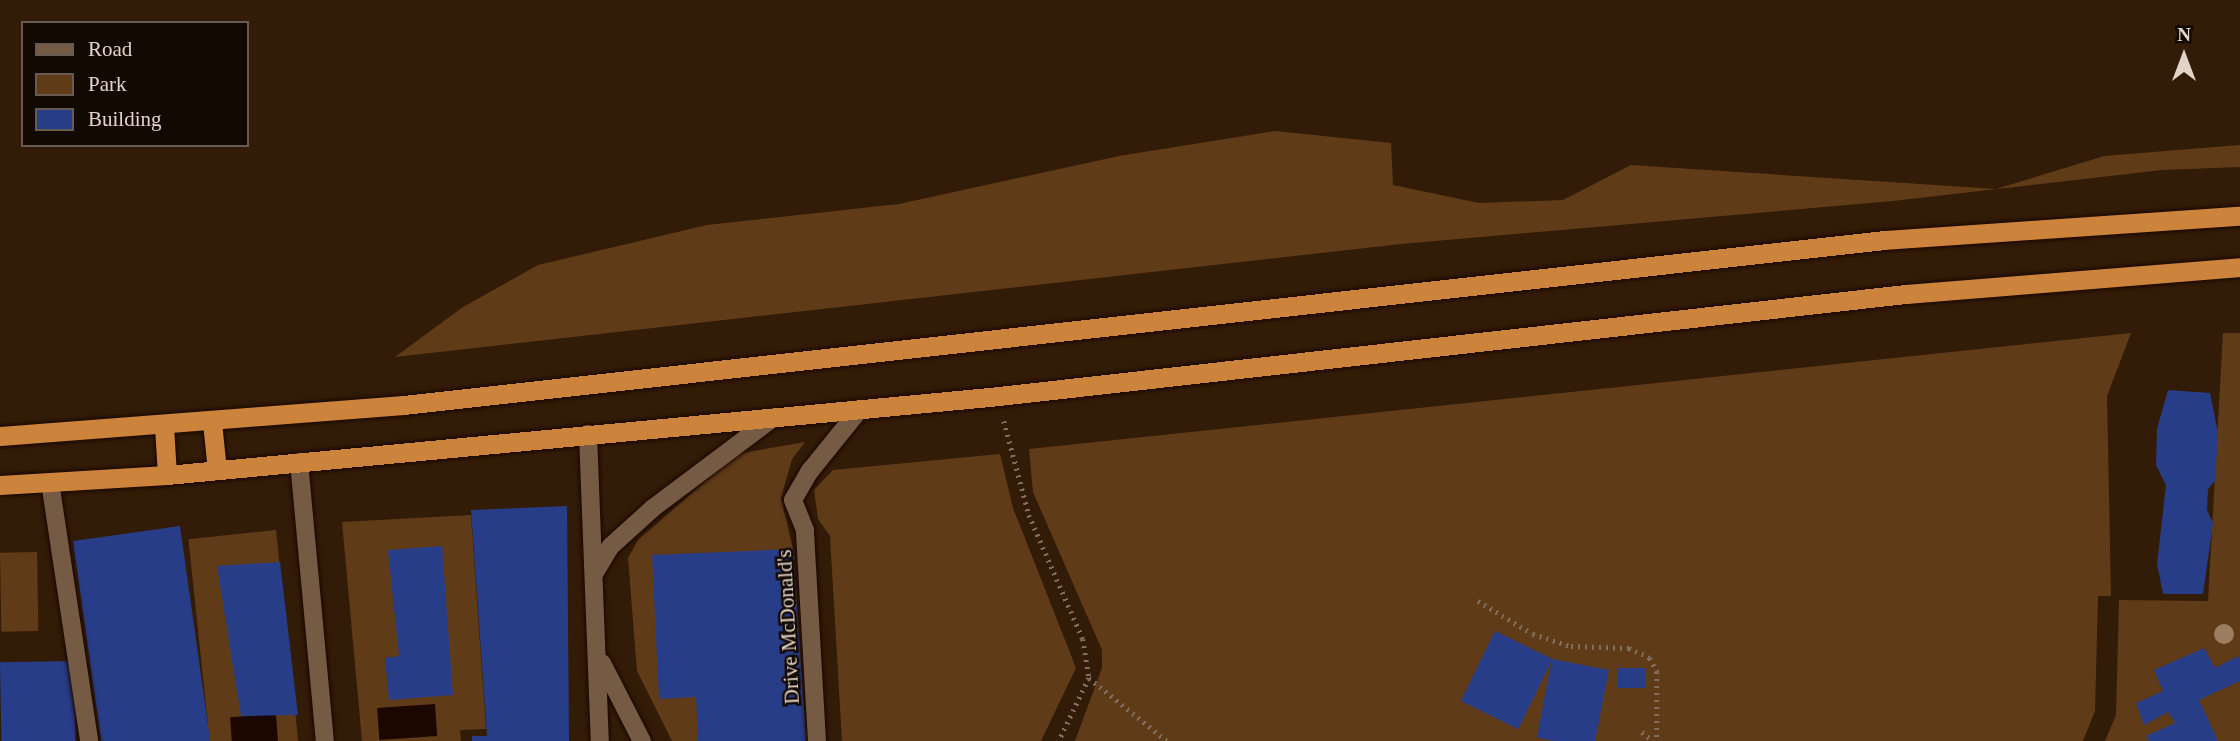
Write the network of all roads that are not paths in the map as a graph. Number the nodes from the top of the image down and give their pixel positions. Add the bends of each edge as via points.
1 (2240, 216) edge
2 (2240, 267) edge
3 (860, 409) junction
4 (774, 417) junction
5 (212, 422) junction
6 (164, 426) junction
7 (588, 434) junction
8 (0, 436) edge
9 (299, 462) junction
10 (217, 470) junction
11 (167, 475) junction
12 (50, 482) junction
13 (0, 485) edge
14 (594, 574) junction
15 (597, 650) junction
16 (89, 741) edge
17 (325, 741) edge
18 (600, 741) edge
19 (642, 741) edge
20 (817, 741) edge

1 - 5 highway via 1884,240 1259,306 752,368
2 - 3 highway via 1906,295
3 - 4 highway
3 - 20 street, Drive McDonald's via 810,471 793,500 805,530
4 - 7 highway
4 - 14 street via 653,508 611,546
5 - 6 highway
5 - 10 highway
6 - 8 highway
6 - 11 highway
7 - 9 highway
7 - 14 street
9 - 10 highway
9 - 17 street
10 - 11 highway
11 - 12 highway
12 - 13 highway
12 - 16 street
14 - 15 street
15 - 18 street
15 - 19 street via 616,698

